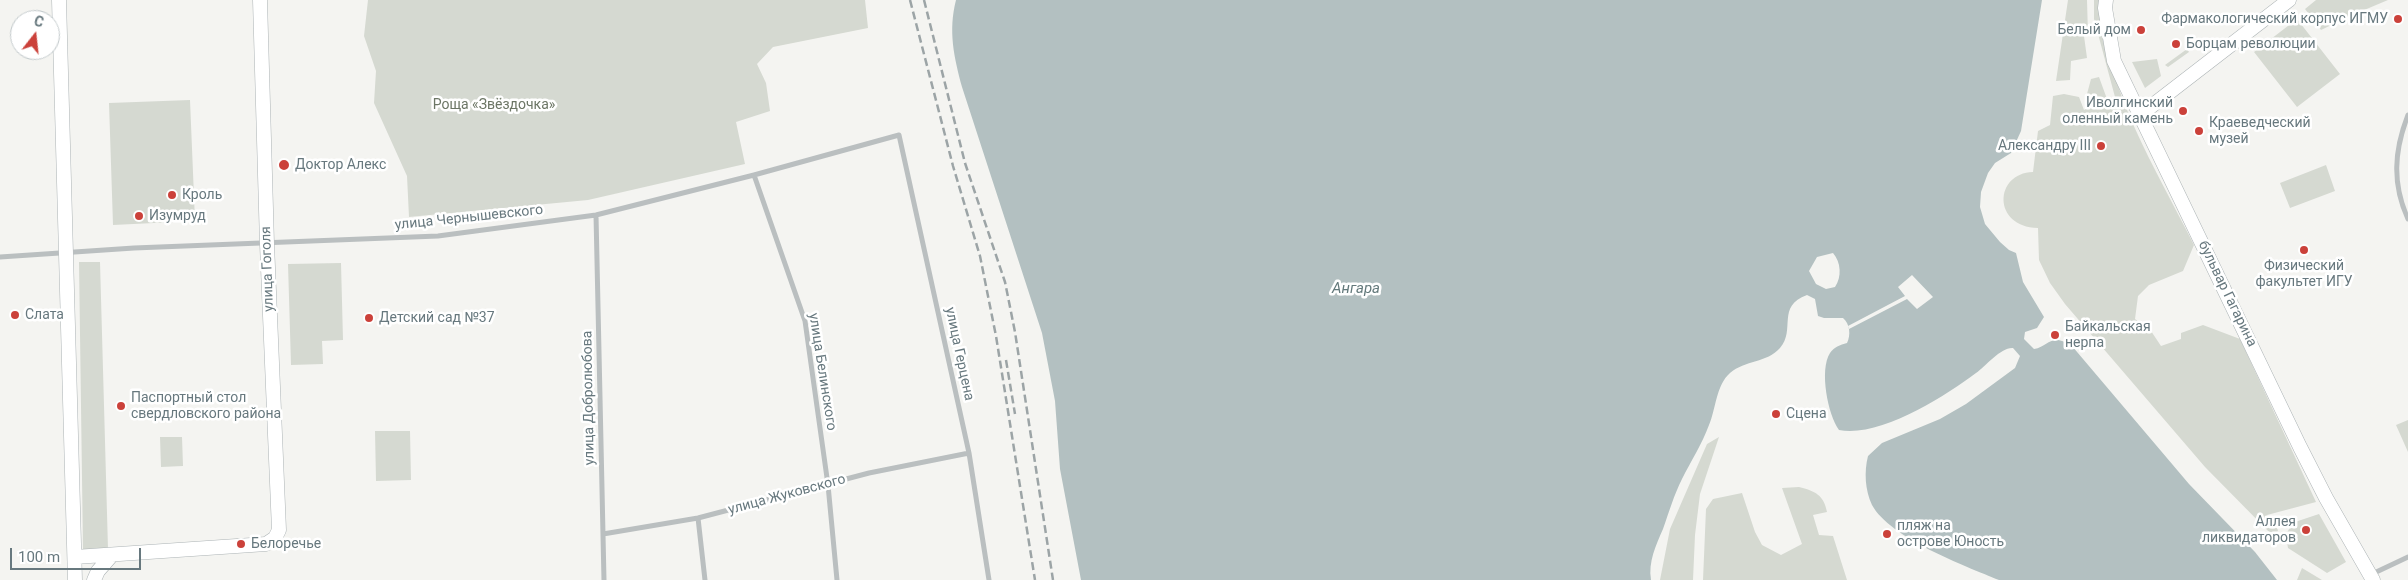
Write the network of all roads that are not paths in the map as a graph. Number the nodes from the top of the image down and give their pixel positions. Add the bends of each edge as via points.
1 (59, 0) edge
2 (260, 0) edge
3 (2106, 0) edge
4 (2289, 0) edge
5 (2408, 114) edge
6 (2140, 115) junction
7 (899, 135) joint
8 (754, 175) junction
9 (596, 215) junction
10 (2408, 219) edge
11 (267, 244) junction
12 (68, 252) junction
13 (0, 257) edge
14 (969, 453) junction
15 (828, 485) junction
16 (698, 518) junction
17 (603, 534) junction
18 (112, 555) junction
19 (75, 557) junction
20 (2408, 557) edge
21 (2371, 578) edge
22 (75, 580) edge
23 (94, 580) edge
24 (604, 580) edge
25 (705, 580) edge
26 (837, 580) edge
27 (989, 580) edge

1 - 12 main road
2 - 11 main road, улица Гоголя
3 - 6 main road, бульвар Гагарина via 2104,8 2114,61
4 - 6 main road
5 - 10 street via 2395,166 2397,192
6 - 21 main road, бульвар Гагарина via 2300,448
7 - 8 street, улица Чернышевского
7 - 14 street, улица Герцена
8 - 9 street, улица Чернышевского
8 - 15 street, улица Белинского via 805,321
9 - 11 street, улица Чернышевского via 438,236
9 - 17 street, улица Добролюбова
11 - 12 street, улица Чернышевского
11 - 18 main road, улица Гоголя via 279,530 276,538 266,544
12 - 13 street, улица Чернышевского
12 - 19 main road
14 - 15 street, улица Жуковского via 869,473
14 - 27 street, улица Герцена
15 - 16 street, улица Жуковского
15 - 26 street, улица Белинского
16 - 17 street, улица Жуковского
16 - 25 street
17 - 24 street, улица Добролюбова
18 - 19 main road
18 - 23 main road
19 - 22 main road
20 - 21 street

